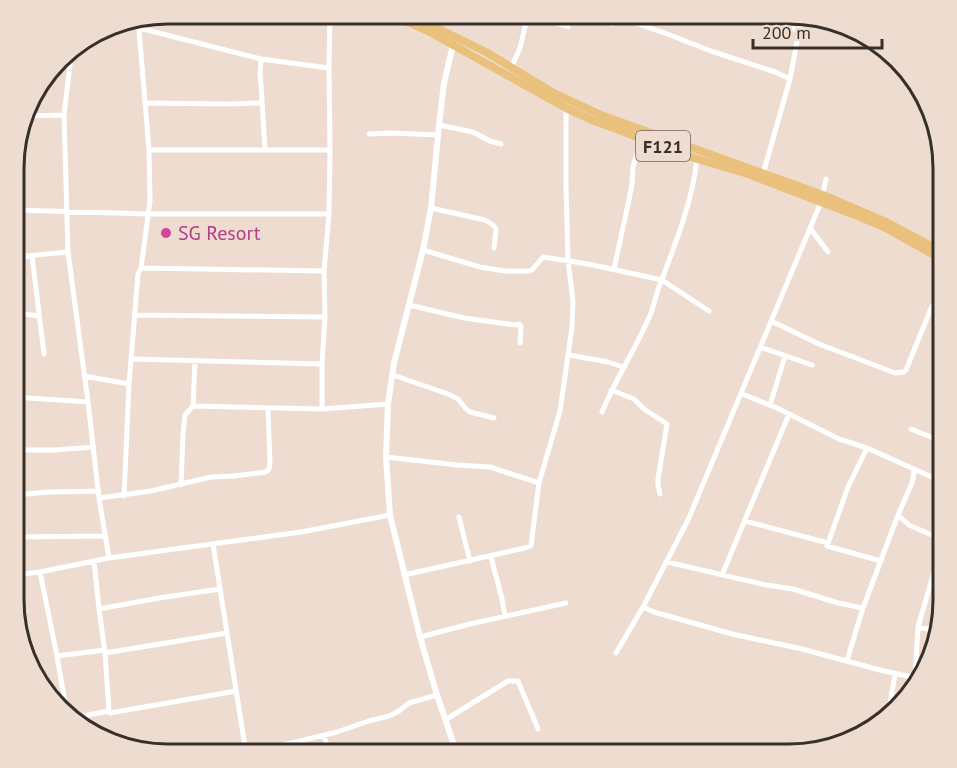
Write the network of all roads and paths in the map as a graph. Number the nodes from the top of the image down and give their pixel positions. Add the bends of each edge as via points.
1 (330, 24) edge
2 (412, 24) edge
3 (430, 24) edge
4 (526, 24) edge
5 (559, 24) edge
6 (638, 24) edge
7 (775, 24) edge
8 (800, 24) edge
9 (568, 27) dead end
10 (139, 28) joint
11 (799, 30) junction
12 (453, 45) junction
13 (261, 58) junction
14 (70, 63) edge
15 (329, 68) junction
16 (511, 68) junction
17 (790, 79) junction
18 (262, 100) junction
19 (145, 103) junction
20 (566, 108) junction
21 (64, 115) junction
22 (34, 116) edge
23 (439, 125) junction
24 (369, 134) dead end
25 (438, 135) junction
26 (642, 139) junction
27 (501, 144) dead end
28 (149, 150) junction
29 (265, 150) junction
30 (330, 150) junction
31 (697, 159) junction
32 (763, 174) junction
33 (826, 179) dead end
34 (822, 198) junction
35 (431, 208) junction
36 (24, 210) edge
37 (66, 212) junction
38 (149, 214) junction
39 (329, 214) junction
40 (810, 228) junction
41 (933, 246) edge
42 (494, 248) dead end
43 (423, 249) junction
44 (68, 252) junction
45 (828, 252) dead end
46 (933, 254) edge
47 (24, 256) edge
48 (32, 256) junction
49 (568, 260) junction
50 (141, 268) junction
51 (614, 269) junction
52 (324, 271) junction
53 (662, 280) junction
54 (409, 305) junction
55 (933, 306) edge
56 (709, 311) dead end
57 (24, 314) edge
58 (134, 315) junction
59 (39, 316) junction
60 (324, 317) junction
61 (771, 321) junction
62 (520, 343) dead end
63 (760, 347) junction
64 (44, 354) dead end
65 (569, 355) junction
66 (785, 356) junction
67 (132, 359) junction
68 (195, 362) junction
69 (322, 364) junction
70 (812, 366) dead end
71 (623, 367) junction
72 (393, 375) junction
73 (84, 376) junction
74 (129, 384) junction
75 (611, 390) junction
76 (742, 394) junction
77 (24, 398) edge
78 (88, 402) junction
79 (771, 402) dead end
80 (388, 404) junction
81 (193, 406) junction
82 (268, 409) junction
83 (322, 409) junction
84 (602, 412) dead end
85 (789, 414) junction
86 (494, 418) dead end
87 (911, 429) dead end
88 (933, 438) edge
89 (94, 447) junction
90 (867, 448) junction
91 (24, 450) edge
92 (386, 457) junction
93 (913, 469) junction
94 (933, 478) edge
95 (539, 483) junction
96 (181, 485) junction
97 (660, 494) dead end
98 (24, 495) edge
99 (99, 495) junction
100 (124, 496) junction
101 (390, 515) junction
102 (898, 515) junction
103 (459, 517) dead end
104 (745, 521) junction
105 (106, 536) junction
106 (933, 536) edge
107 (24, 537) edge
108 (828, 543) junction
109 (213, 544) junction
110 (490, 556) junction
111 (109, 558) junction
112 (94, 561) junction
113 (470, 561) junction
114 (881, 561) junction
115 (667, 562) junction
116 (40, 572) junction
117 (24, 574) edge
118 (404, 575) junction
119 (722, 575) junction
120 (933, 575) edge
121 (220, 589) junction
122 (566, 603) dead end
123 (643, 607) junction
124 (863, 608) junction
125 (99, 609) junction
126 (505, 616) junction
127 (918, 627) junction
128 (930, 629) edge
129 (227, 633) junction
130 (420, 637) junction
131 (105, 652) junction
132 (616, 653) dead end
133 (57, 656) junction
134 (848, 661) junction
135 (917, 665) edge
136 (896, 674) junction
137 (911, 677) edge
138 (236, 691) junction
139 (437, 695) junction
140 (64, 699) edge
141 (891, 701) edge
142 (109, 711) junction
143 (83, 716) edge
144 (445, 720) junction
145 (538, 729) dead end
146 (324, 736) junction
147 (245, 744) edge
148 (291, 744) edge
149 (327, 744) edge
150 (453, 744) edge

1 - 15 street
2 - 12 main road, F121
3 - 16 main road, F121
4 - 16 street
5 - 9 street
6 - 17 street
7 - 11 street
8 - 11 street
10 - 13 street
10 - 19 street
11 - 17 street
12 - 20 main road, F121
12 - 23 street
13 - 15 street
13 - 18 street
14 - 21 street
15 - 30 street
16 - 32 main road, F121 via 601,115
17 - 32 street
18 - 19 street via 252,104
18 - 29 street
19 - 28 street
20 - 26 main road, F121
20 - 49 street
21 - 22 street
21 - 37 street
23 - 25 street
23 - 27 street via 473,132
24 - 25 street
25 - 35 street
26 - 31 main road, F121
26 - 51 street via 633,166
28 - 29 street
28 - 38 street
29 - 30 street
30 - 39 street
31 - 34 main road, F121
31 - 53 street via 692,191
32 - 34 main road, F121
33 - 34 street
34 - 40 street
34 - 41 main road, F121 via 886,222
34 - 46 main road, F121
35 - 42 street via 489,222 496,229
35 - 43 street
36 - 37 street
37 - 38 street
37 - 44 street
38 - 39 street
38 - 50 street
39 - 52 street
40 - 45 street
40 - 61 street
43 - 49 street via 505,271 532,270 543,257
43 - 54 street
44 - 48 street
44 - 73 street
47 - 48 street
48 - 59 street
49 - 51 street
49 - 65 street via 573,302
50 - 52 street
50 - 58 street
51 - 53 street
52 - 60 street
53 - 56 street
53 - 71 street via 651,313
54 - 62 street via 464,318 519,324
54 - 72 street
55 - 61 street via 906,370 895,374
57 - 59 street
58 - 60 street
58 - 67 street
59 - 64 street
60 - 69 street
61 - 63 street
63 - 66 street
63 - 76 street
65 - 71 street
65 - 95 street via 560,411
66 - 70 street
66 - 79 street
67 - 68 street
67 - 74 street
68 - 69 street
68 - 81 street
69 - 83 street
71 - 75 street
72 - 80 street
72 - 86 street via 448,394 466,410
73 - 74 street
73 - 78 street
74 - 100 street
75 - 84 street
75 - 97 street via 634,399 667,424 657,485
76 - 85 street
76 - 115 street
77 - 78 street
78 - 89 street
80 - 83 street
80 - 92 street
81 - 82 street
81 - 96 street via 185,415
82 - 83 street
82 - 96 street via 268,471 211,477
85 - 90 street
85 - 104 street
87 - 88 street
89 - 91 street
89 - 99 street
90 - 93 street
90 - 108 street
92 - 95 street via 490,466
92 - 101 street
93 - 94 street
93 - 102 street via 912,483
95 - 110 street via 531,546
96 - 100 street
98 - 99 street
99 - 100 street
99 - 105 street
101 - 109 street
101 - 118 street
102 - 106 street
102 - 114 street
103 - 113 street
104 - 108 street
104 - 119 street
105 - 107 street
105 - 111 street
108 - 114 street via 827,546
109 - 111 street
109 - 121 street
110 - 113 street
110 - 126 street
111 - 112 street
112 - 116 street
112 - 125 street
113 - 118 street
114 - 124 street
115 - 119 street
115 - 123 street
116 - 117 street
116 - 133 street
118 - 130 street
119 - 124 street
120 - 127 street
121 - 125 street
121 - 129 street
122 - 126 street
123 - 132 street
123 - 134 street via 732,634
124 - 134 street
125 - 131 street
126 - 130 street
127 - 128 street
127 - 135 street
129 - 131 street
129 - 138 street
130 - 139 street
131 - 133 street
131 - 142 street
133 - 140 street
134 - 136 street
136 - 137 street
136 - 141 street
138 - 142 street via 113,714
138 - 147 street
139 - 144 street
139 - 146 street via 412,702 395,714
142 - 143 street
144 - 145 street via 508,681 518,681
144 - 150 street
146 - 148 street
146 - 149 street

